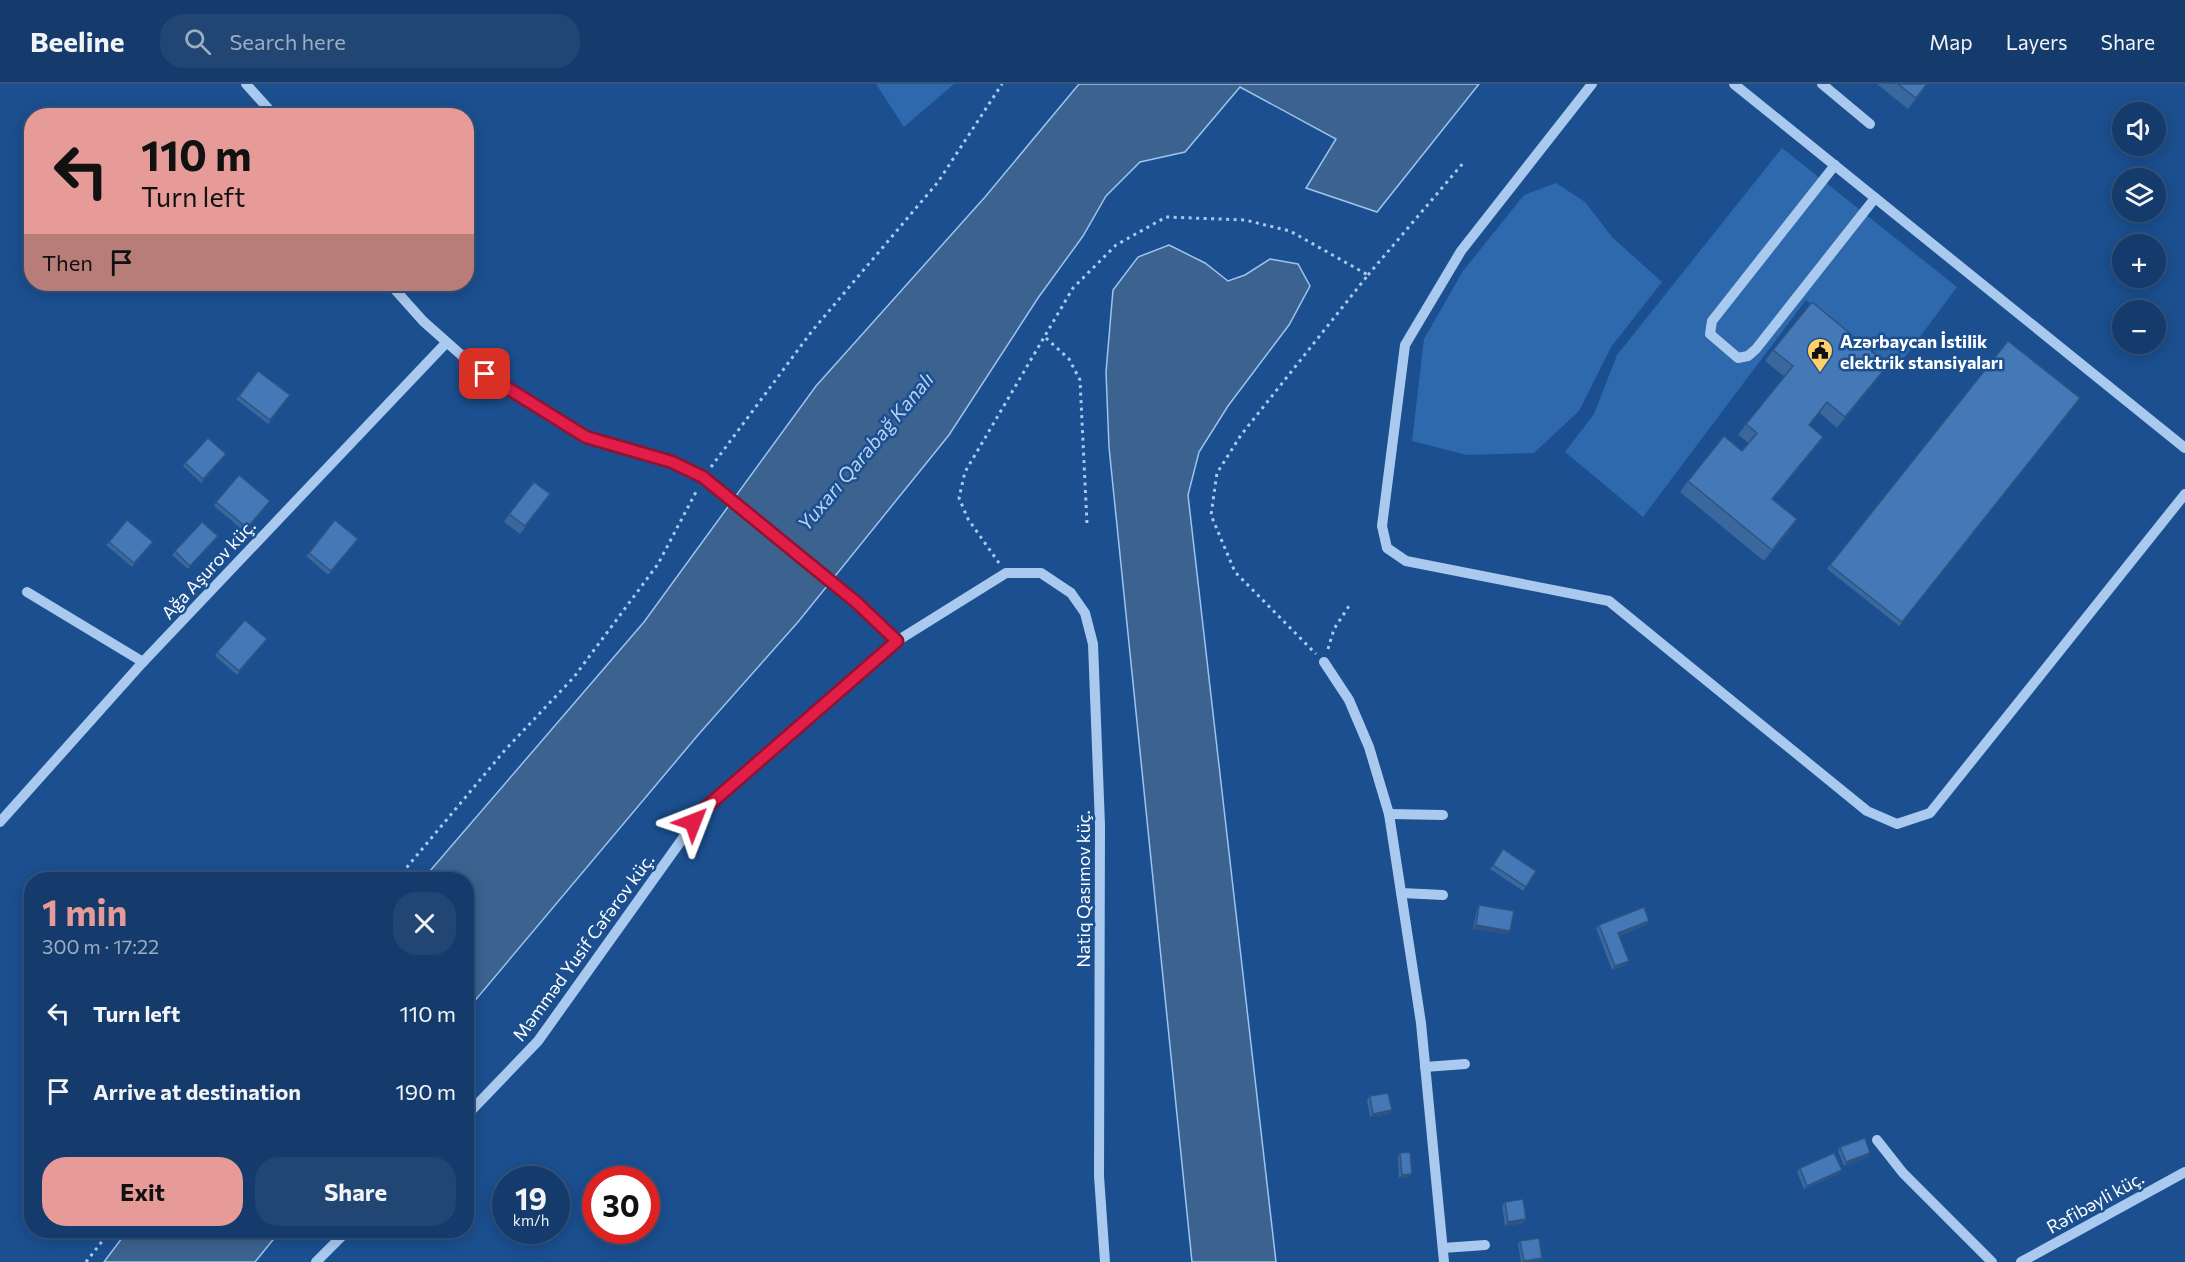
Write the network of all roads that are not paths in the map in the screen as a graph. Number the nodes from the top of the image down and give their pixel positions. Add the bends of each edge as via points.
1 (246, 84) edge
2 (1592, 84) edge
3 (1734, 84) edge
4 (1822, 84) edge
5 (268, 108) edge
6 (1870, 124) dead end
7 (1835, 165) junction
8 (1875, 198) junction
9 (397, 291) edge
10 (446, 343) junction
11 (2185, 448) edge
12 (2185, 494) edge
13 (1006, 573) joint
14 (27, 591) dead end
15 (897, 641) junction
16 (143, 662) junction
17 (1324, 662) road end
18 (1389, 814) junction
19 (1443, 815) dead end
20 (0, 822) edge
21 (1401, 893) junction
22 (1443, 895) dead end
23 (1465, 1064) dead end
24 (1425, 1067) junction
25 (474, 1108) edge
26 (1877, 1140) dead end
27 (2185, 1172) edge
28 (340, 1238) edge
29 (1485, 1245) dead end
30 (1443, 1248) junction
31 (316, 1262) edge
32 (1105, 1262) edge
33 (1444, 1262) edge
34 (1992, 1262) edge
35 (2021, 1262) edge

1 - 5 street
2 - 12 street via 1461,251 1404,345 1382,526 1387,548 1406,561 1609,601 1867,811 1897,824 1930,813
3 - 7 street
4 - 6 street
7 - 8 street
7 - 8 street via 1712,321 1710,334 1722,346 1738,357 1748,356 1756,349
8 - 11 street
9 - 10 street
10 - 15 street via 502,386 586,437 683,466 703,477 856,602
10 - 16 street, Ağa Aşurov küç.
13 - 15 street, Məmməd Yusif Cəfərov küç.
13 - 32 street, Natiq Qasımov küç. via 1041,573 1071,593 1085,613 1093,644 1100,825 1099,1176
14 - 16 street
15 - 25 street, Məmməd Yusif Cəfərov küç. via 703,810 538,1041
16 - 20 street, Ağa Aşurov küç.
17 - 18 street via 1348,700 1369,747
18 - 19 street
18 - 21 street
21 - 22 street
21 - 24 street
23 - 24 street
24 - 30 street
26 - 34 street via 1903,1173
27 - 35 street, Rəfibəyli küç.
28 - 31 street
29 - 30 street
30 - 33 street

